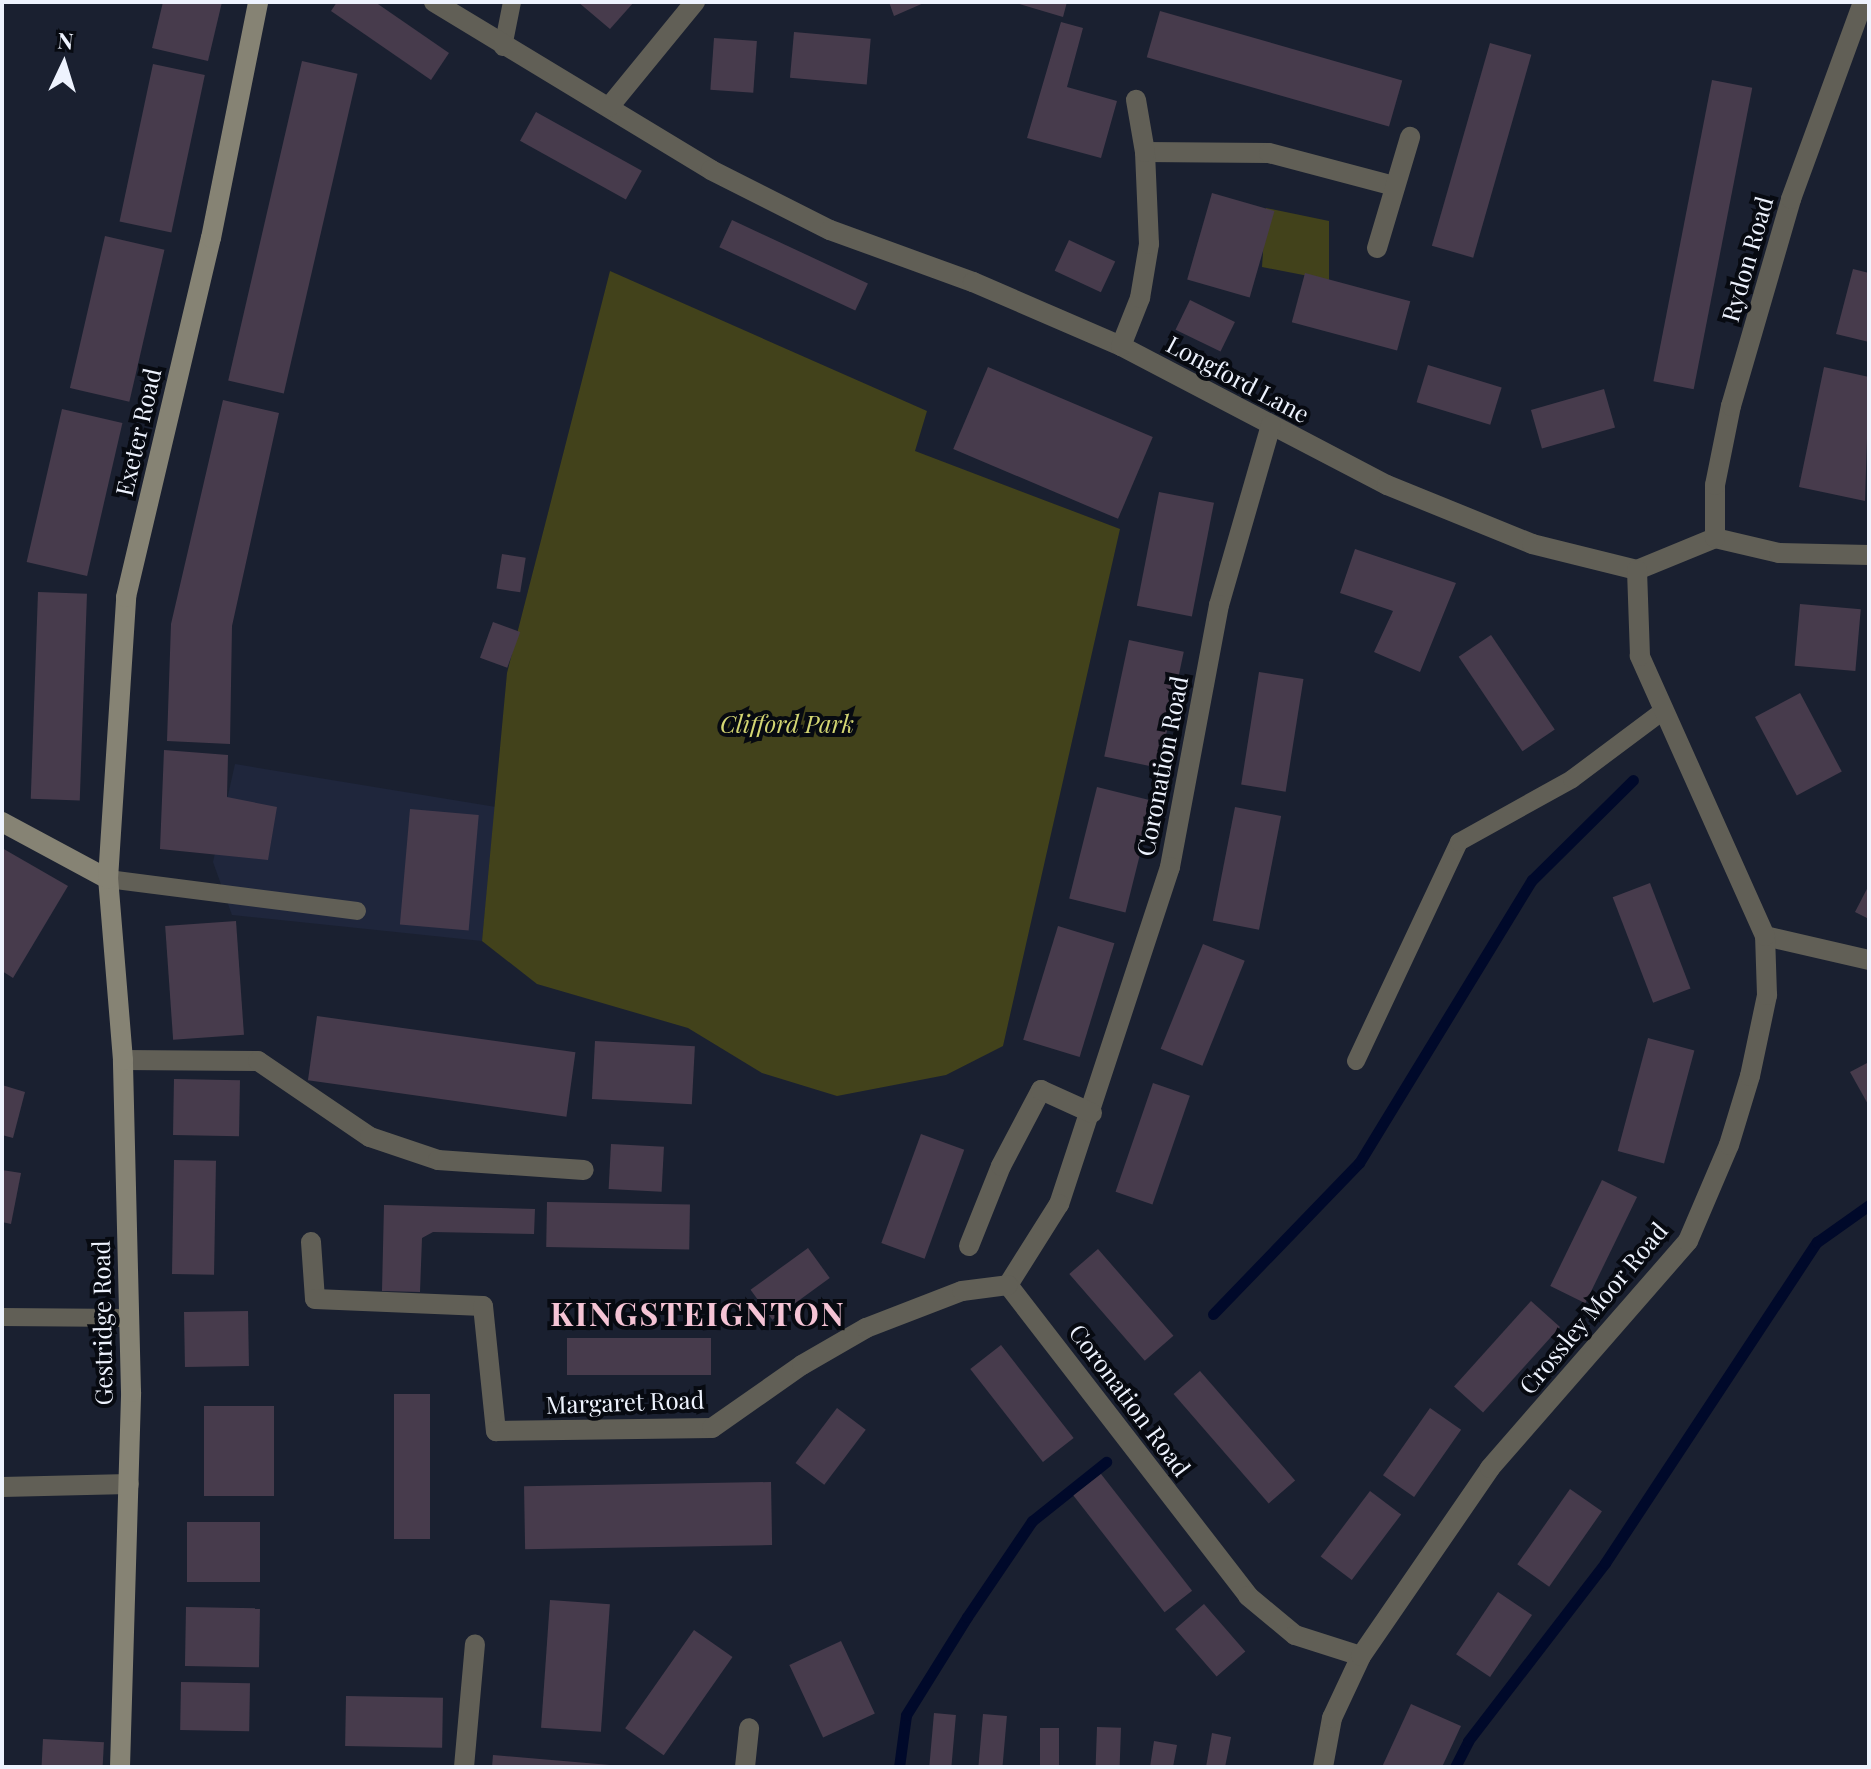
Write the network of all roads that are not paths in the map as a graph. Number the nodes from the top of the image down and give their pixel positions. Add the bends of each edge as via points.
1 (258, 2) edge
2 (434, 2) edge
3 (512, 2) edge
4 (695, 2) edge
5 (1863, 2) edge
6 (503, 47) junction
7 (1136, 100) dead end
8 (609, 107) junction
9 (1410, 137) dead end
10 (1145, 152) junction
11 (1394, 186) junction
12 (1377, 248) dead end
13 (1121, 346) junction
14 (1271, 425) junction
15 (1715, 538) junction
16 (1869, 555) edge
17 (1637, 570) junction
18 (1663, 711) junction
19 (2, 822) edge
20 (108, 879) junction
21 (357, 911) dead end
22 (1765, 936) junction
23 (1869, 960) edge
24 (123, 1060) junction
25 (1356, 1061) dead end
26 (1092, 1113) junction
27 (584, 1170) dead end
28 (311, 1242) dead end
29 (969, 1246) dead end
30 (1008, 1285) junction
31 (2, 1317) edge
32 (128, 1318) junction
33 (129, 1484) junction
34 (2, 1487) edge
35 (475, 1644) dead end
36 (1361, 1656) junction
37 (749, 1728) dead end
38 (120, 1767) edge
39 (464, 1767) edge
40 (745, 1767) edge
41 (1323, 1767) edge

1 - 20 main road, Exeter Road via 211,238 126,597
2 - 6 street, Longford Lane
3 - 6 lane
4 - 8 street
5 - 15 street, Rydon Road via 1791,199 1731,406 1715,485
6 - 8 street, Longford Lane
7 - 10 street
8 - 13 street, Longford Lane via 711,170 830,230 973,282
9 - 11 street
10 - 11 street via 1269,153
10 - 13 street via 1149,244 1140,298
11 - 12 street
13 - 14 street, Longford Lane
14 - 17 street, Longford Lane via 1387,485 1532,544
14 - 26 street, Coronation Road via 1219,605 1170,867
15 - 16 street via 1779,553
15 - 17 street
17 - 18 street, Crossley Moor Road via 1640,656
18 - 22 street, Crossley Moor Road
18 - 25 lane via 1572,779 1459,842
19 - 20 main road
20 - 21 lane
20 - 24 main road, Gestridge Road
22 - 23 street
22 - 36 street, Crossley Moor Road via 1767,995 1750,1076 1729,1145 1688,1241 1490,1468
24 - 27 street via 258,1061 370,1137 425,1155
24 - 32 main road, Gestridge Road
26 - 29 street via 1041,1090 1001,1166
26 - 30 street, Coronation Road via 1059,1204
28 - 30 street, Margaret Road via 315,1299 483,1306 496,1431 712,1428 866,1328 962,1291
30 - 36 street, Coronation Road via 1248,1596 1295,1635
31 - 32 lane
32 - 33 main road, Gestridge Road
33 - 34 street
33 - 38 main road, Gestridge Road
35 - 39 street
36 - 41 street, Crossley Moor Road via 1332,1718
37 - 40 street

